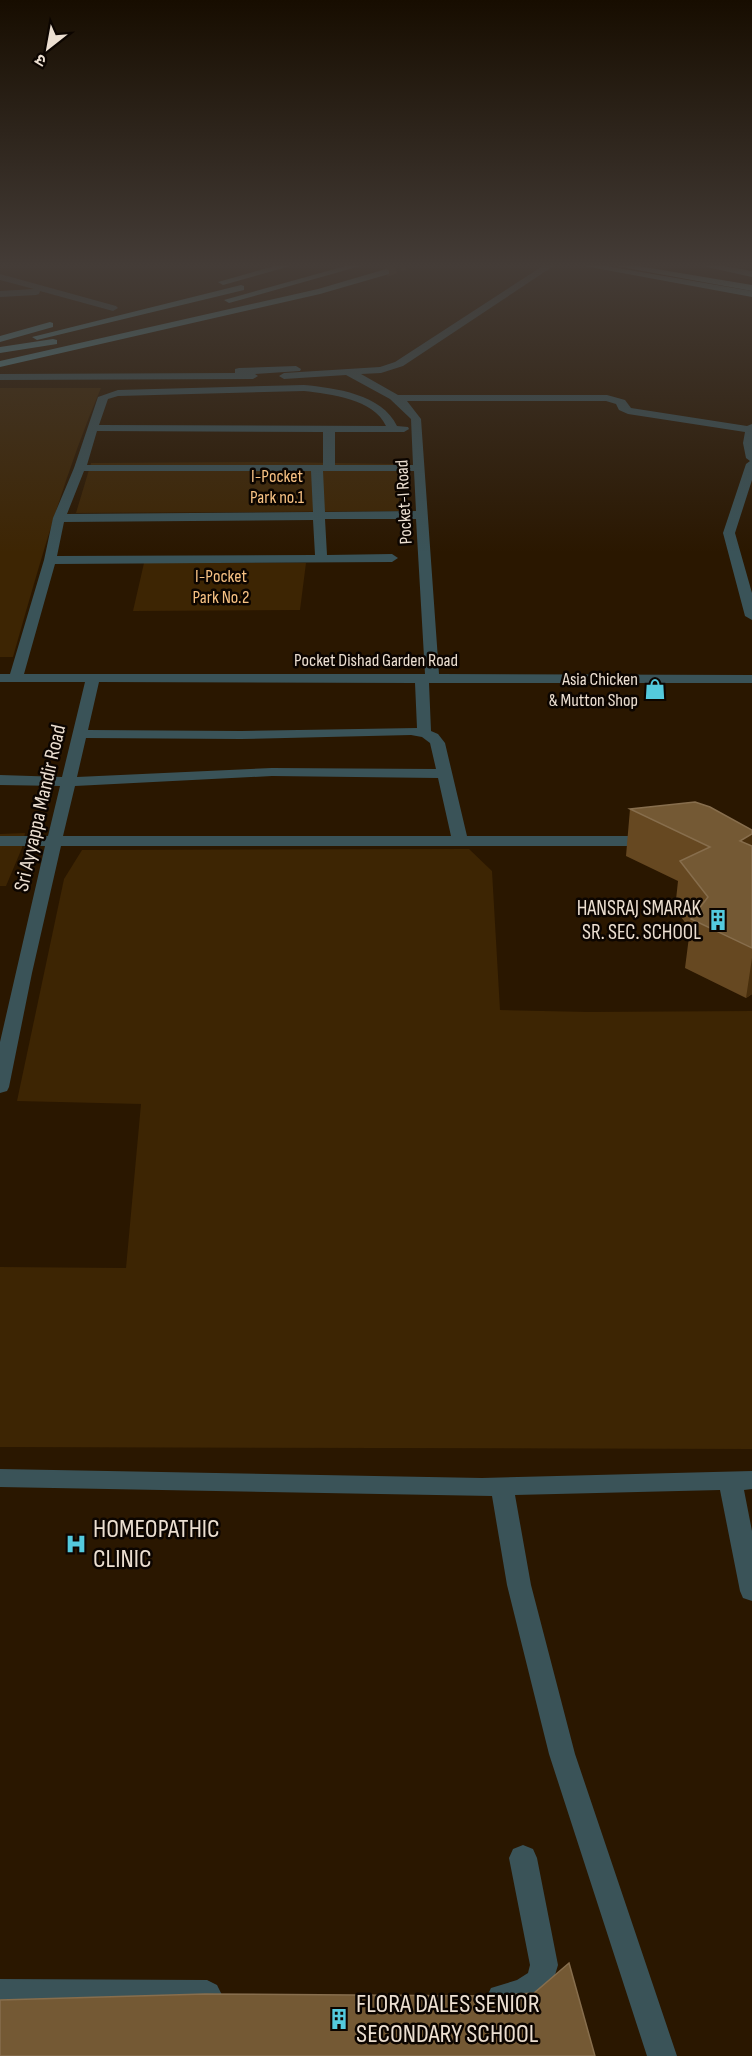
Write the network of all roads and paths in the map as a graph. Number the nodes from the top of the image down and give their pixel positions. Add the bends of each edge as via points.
1 (21, 361) edge
2 (382, 361) edge
3 (404, 361) edge
4 (16, 362) junction
5 (0, 364) edge
6 (345, 370) junction
7 (22, 376) junction
8 (0, 377) edge
9 (395, 398) junction
10 (92, 428) junction
11 (329, 429) junction
12 (393, 429) junction
13 (417, 429) junction
14 (751, 429) edge
15 (752, 458) edge
16 (752, 465) edge
17 (80, 468) junction
18 (323, 468) junction
19 (420, 468) junction
20 (423, 515) junction
21 (319, 517) junction
22 (59, 518) junction
23 (321, 558) junction
24 (392, 558) dead end
25 (50, 560) junction
26 (752, 616) edge
27 (0, 678) edge
28 (16, 678) junction
29 (427, 678) junction
30 (93, 679) junction
31 (752, 679) edge
32 (424, 733) junction
33 (80, 734) junction
34 (445, 774) junction
35 (0, 780) edge
36 (69, 782) junction
37 (0, 841) edge
38 (55, 841) junction
39 (670, 841) edge
40 (460, 842) junction
41 (0, 1088) edge
42 (0, 1478) edge
43 (741, 1480) edge
44 (502, 1487) junction
45 (752, 1592) edge
46 (523, 1858) dead end
47 (0, 1994) edge
48 (236, 1995) edge
49 (475, 2000) edge
50 (662, 2056) edge

1 - 4 main road
2 - 6 street
3 - 6 street via 381,370
4 - 5 main road
4 - 7 street via 13,370
6 - 7 street
6 - 9 street, Pocket-I Road
7 - 8 street
9 - 13 street, Pocket-I Road via 412,411
9 - 14 street via 607,398 621,402 628,411
10 - 11 street
10 - 12 street via 101,401 108,395 290,387 346,394 376,409 392,422
10 - 17 street
11 - 12 street
11 - 18 street
12 - 13 street
13 - 19 street, Pocket-I Road
14 - 15 street
16 - 26 street via 729,533
17 - 18 street
17 - 22 street
18 - 19 street
18 - 21 street
19 - 20 street, Pocket-I Road
20 - 21 street
20 - 29 street, Pocket-I Road
21 - 22 street
21 - 23 street
22 - 25 street
23 - 24 street
23 - 25 street
25 - 28 street
27 - 28 street, Pocket Dishad Garden Road
28 - 30 street, Pocket Dishad Garden Road
29 - 30 street, Pocket Dishad Garden Road
29 - 31 street, Pocket Dishad Garden Road
29 - 32 street, Pocket-I Road
30 - 33 street, Sri Ayyappa Mandir Road
32 - 33 street
32 - 34 street via 435,738
33 - 36 street, Sri Ayyappa Mandir Road
34 - 36 street via 272,772
34 - 40 street
35 - 36 street
36 - 38 street, Sri Ayyappa Mandir Road
37 - 38 street
38 - 40 street
38 - 41 street, Sri Ayyappa Mandir Road
39 - 40 street
42 - 44 street
43 - 44 street
43 - 45 street
44 - 50 street via 519,1585 562,1754
46 - 49 street via 544,1965 540,1982 524,1994
47 - 48 street

